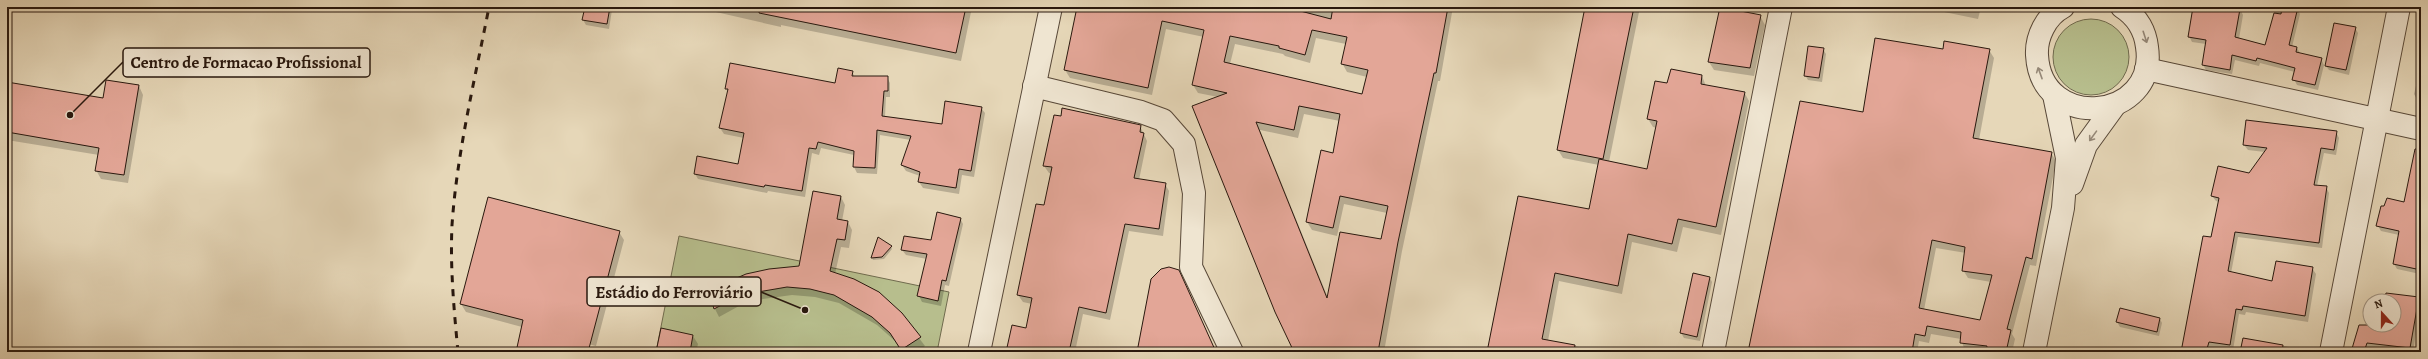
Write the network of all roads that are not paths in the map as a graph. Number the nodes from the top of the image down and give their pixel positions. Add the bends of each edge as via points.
1 (1051, 7) edge
2 (1781, 7) edge
3 (2063, 7) edge
4 (2399, 7) edge
5 (2126, 8) edge
6 (2146, 69) junction
7 (1034, 86) junction
8 (2054, 95) junction
9 (2116, 104) junction
10 (2376, 121) junction
11 (2421, 129) edge
12 (2063, 208) junction
13 (979, 352) edge
14 (1232, 352) edge
15 (1714, 352) edge
16 (2034, 352) edge
17 (2331, 352) edge

1 - 7 street
2 - 15 street
8 -> 3 street via 2043,81 2037,65 2037,48 2040,33 2048,20
4 - 10 street
5 -> 6 street via 2146,38
6 - 9 street via 2139,84 2129,96
6 - 10 street
7 - 13 street
7 - 14 street via 1141,112 1163,120 1184,144 1194,193 1191,267
8 - 9 street via 2068,104 2083,109 2100,109
8 - 12 street via 2067,158
9 -> 12 street via 2086,145
10 - 11 street
10 - 17 street
12 - 16 street

